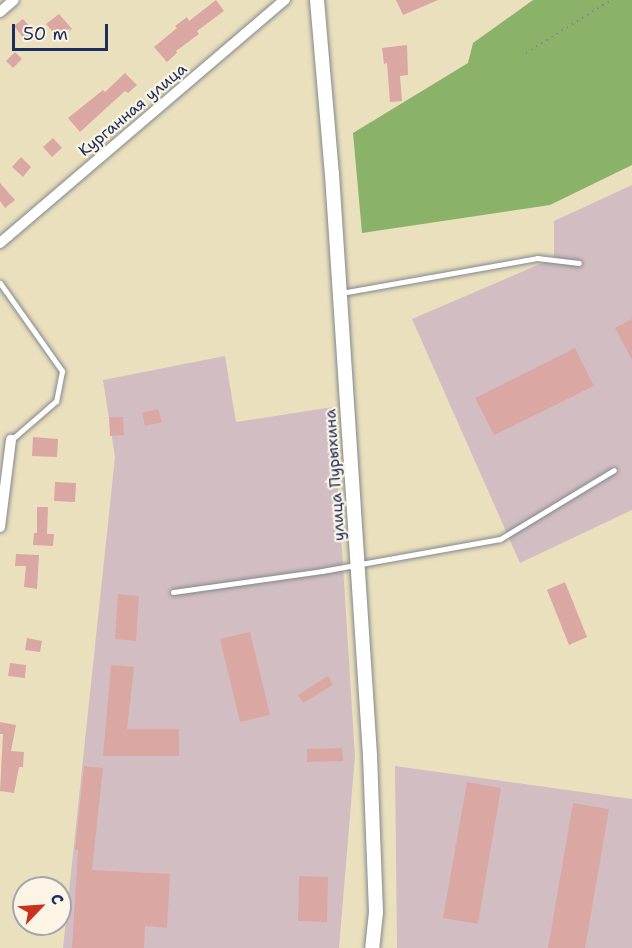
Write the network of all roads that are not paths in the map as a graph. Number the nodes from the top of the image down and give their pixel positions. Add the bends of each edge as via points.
1 (14, 0) edge
2 (285, 0) edge
3 (318, 0) edge
4 (0, 12) edge
5 (0, 243) edge
6 (579, 263) dead end
7 (0, 283) edge
8 (340, 294) junction
9 (11, 440) joint
10 (614, 470) dead end
11 (0, 527) edge
12 (358, 564) junction
13 (173, 592) dead end
14 (372, 948) edge

1 - 4 street
2 - 5 street, Курганная улица
3 - 8 street, улица Пурыхина
6 - 8 lane via 537,258
7 - 9 lane via 62,371 56,401
8 - 12 street, улица Пурыхина
9 - 11 street
10 - 12 lane via 500,538
12 - 13 lane
12 - 14 street, улица Пурыхина via 372,789 376,912

